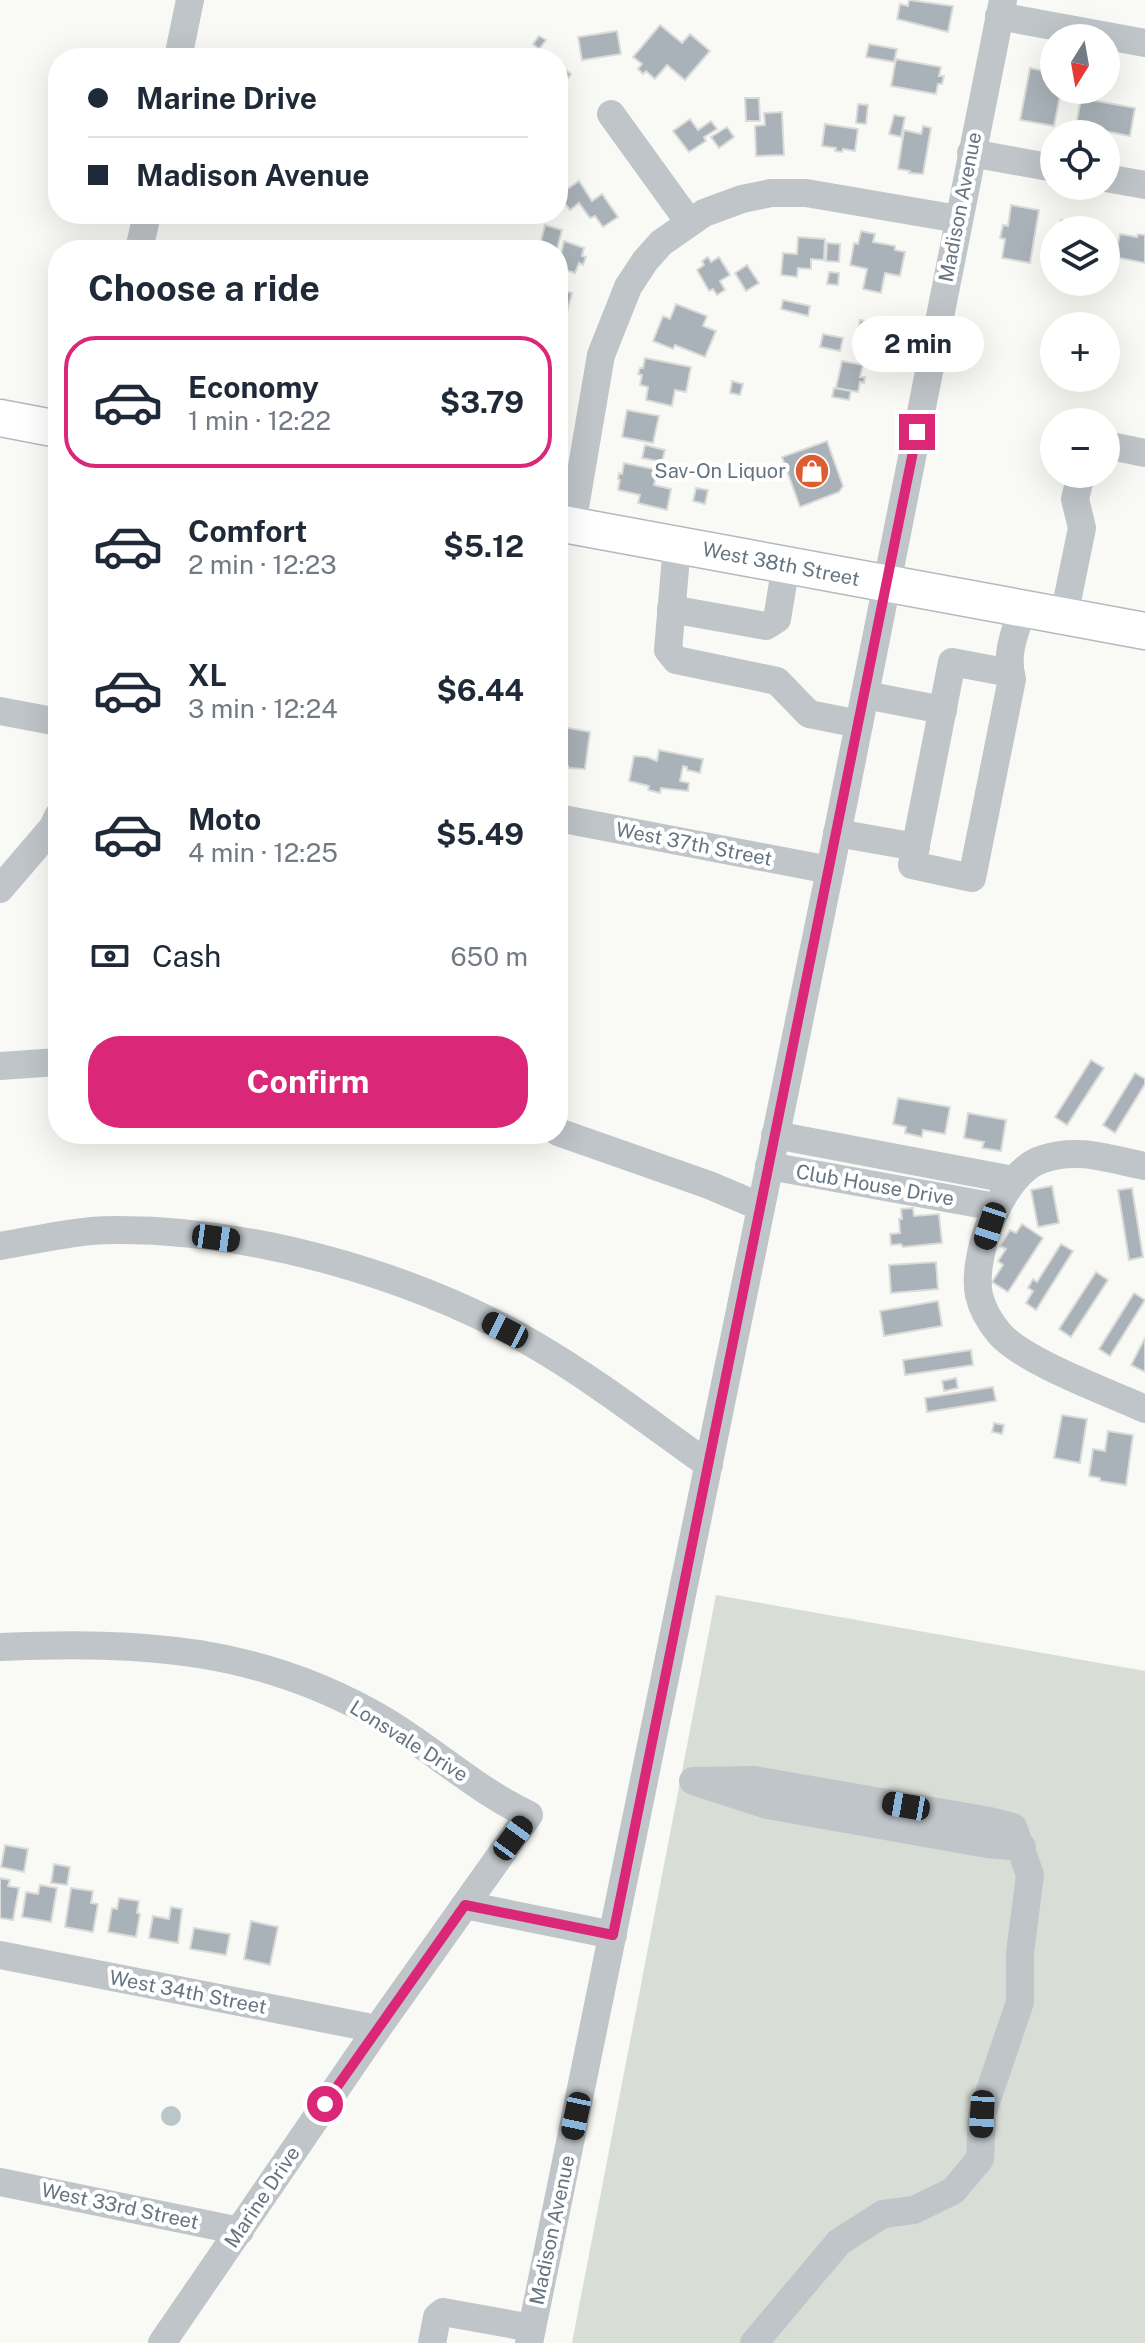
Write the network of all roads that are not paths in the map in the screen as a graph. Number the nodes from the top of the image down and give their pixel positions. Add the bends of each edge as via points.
1 (190, 0) edge
2 (1001, 8) edge
3 (1145, 43) edge
4 (180, 48) edge
5 (611, 114) dead end
6 (971, 153) junction
7 (1040, 165) edge
8 (1120, 181) edge
9 (1145, 185) edge
10 (958, 219) junction
11 (689, 222) junction
12 (0, 418) edge
13 (48, 427) edge
14 (1120, 448) edge
15 (1145, 453) edge
16 (1078, 488) edge
17 (568, 510) edge
18 (568, 525) edge
19 (677, 545) junction
20 (786, 565) junction
21 (887, 584) junction
22 (671, 609) junction
23 (1022, 609) junction
24 (1064, 616) junction
25 (1145, 631) edge
26 (1010, 673) junction
27 (865, 695) junction
28 (943, 710) junction
29 (0, 711) edge
30 (48, 720) edge
31 (859, 724) junction
32 (568, 820) edge
33 (48, 833) edge
34 (837, 833) junction
35 (916, 847) junction
36 (830, 870) junction
37 (0, 889) edge
38 (48, 1063) edge
39 (0, 1066) edge
40 (775, 1135) junction
41 (568, 1136) edge
42 (769, 1166) junction
43 (1145, 1166) edge
44 (1013, 1180) junction
45 (761, 1207) junction
46 (996, 1207) junction
47 (0, 1246) edge
48 (1145, 1409) edge
49 (709, 1465) junction
50 (0, 1647) edge
51 (648, 1769) junction
52 (529, 1815) joint
53 (465, 1905) junction
54 (613, 1935) junction
55 (0, 1955) edge
56 (377, 2029) junction
57 (0, 2182) edge
58 (240, 2231) junction
59 (531, 2335) edge
60 (162, 2343) edge
61 (432, 2343) edge
62 (754, 2343) edge

1 - 4 street
2 - 3 street
2 - 6 street, Madison Avenue
5 - 11 street
6 - 7 street
6 - 10 street, Madison Avenue
8 - 9 street
10 - 11 street via 806,193 771,193 720,206
10 - 21 street, Madison Avenue
11 - 17 street via 661,243 628,287 601,355
12 - 13 main road
14 - 15 street
16 - 24 street via 1082,528
18 - 19 main road, West 38th Street
19 - 20 main road, West 38th Street
19 - 22 street
20 - 21 main road, West 38th Street
20 - 22 street via 777,619 766,626
21 - 23 main road, West 38th Street
21 - 27 street, Madison Avenue
22 - 31 street via 668,650 676,660 777,681 809,714
23 - 24 main road, West 38th Street
23 - 26 street via 1007,661
24 - 25 main road, West 38th Street
26 - 28 street via 952,662
26 - 35 street via 972,878 912,865
27 - 28 street
27 - 31 street, Madison Avenue
28 - 35 street
29 - 30 street
31 - 34 street, Madison Avenue
32 - 36 street, West 37th Street
33 - 37 street
34 - 35 street
34 - 36 street, Madison Avenue
36 - 40 street, Madison Avenue
38 - 39 street
40 - 42 street, Madison Avenue
40 - 44 street, Club House Drive
41 - 45 street
42 - 45 street, Madison Avenue
42 - 46 street, Club House Drive
43 - 44 street via 1071,1152 1039,1160
44 - 46 street
45 - 49 street, Madison Avenue
46 - 48 street via 978,1275 979,1295 1001,1336 1045,1364
47 - 49 street via 111,1229 170,1231 325,1259 452,1304 531,1343
49 - 51 street, Madison Avenue
50 - 52 street, Lonsvale Drive via 80,1643 177,1649 282,1674 388,1723
51 - 54 street, Madison Avenue
51 - 62 street via 693,1781 754,1780 1013,1827 1030,1875 1020,2002 982,2114 980,2159 953,2191 914,2210 883,2214 839,2242
52 - 53 street, Marine Drive
53 - 54 street
53 - 56 street, Marine Drive
54 - 59 street, Madison Avenue
55 - 56 street, West 34th Street
56 - 58 street, Marine Drive
57 - 58 street, West 33rd Street
58 - 60 street, Marine Drive
59 - 61 street via 443,2312

